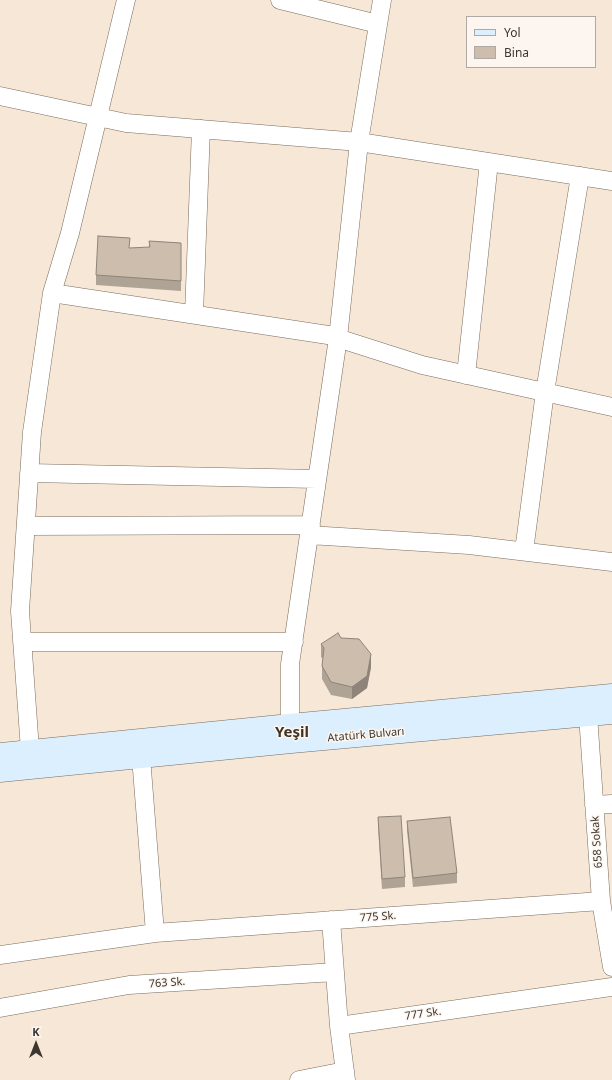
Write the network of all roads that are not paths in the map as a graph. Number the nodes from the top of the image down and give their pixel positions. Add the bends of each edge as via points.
1 (126, 0) edge
2 (280, 0) edge
3 (382, 0) edge
4 (378, 24) junction
5 (0, 96) edge
6 (98, 118) junction
7 (201, 129) junction
8 (359, 142) junction
9 (489, 162) junction
10 (580, 176) junction
11 (612, 181) edge
12 (52, 293) junction
13 (194, 314) junction
14 (338, 338) junction
15 (466, 375) junction
16 (546, 392) junction
17 (612, 407) edge
18 (29, 473) junction
19 (317, 479) junction
20 (26, 526) junction
21 (310, 530) junction
22 (524, 551) junction
23 (612, 562) edge
24 (22, 642) junction
25 (294, 642) junction
26 (612, 695) edge
27 (612, 713) edge
28 (588, 715) junction
29 (290, 725) junction
30 (30, 750) junction
31 (0, 754) edge
32 (141, 757) junction
33 (0, 771) edge
34 (612, 804) edge
35 (594, 805) junction
36 (600, 901) junction
37 (331, 920) junction
38 (155, 933) junction
39 (0, 955) edge
40 (612, 967) edge
41 (335, 972) junction
42 (612, 987) edge
43 (0, 1008) edge
44 (339, 1026) junction
45 (346, 1076) edge
46 (299, 1080) edge

1 - 6 street
2 - 4 street
3 - 4 street
4 - 8 street
5 - 6 street
6 - 7 street
6 - 12 street
7 - 8 street
7 - 13 street
8 - 9 street
8 - 14 street
9 - 10 street
9 - 15 street
10 - 11 street
10 - 16 street
12 - 13 street
12 - 18 street via 32,432
13 - 14 street
14 - 15 street via 422,365
14 - 19 street
15 - 16 street
16 - 17 street
16 - 22 street
18 - 19 street
18 - 20 street
19 - 21 street
20 - 21 street
20 - 24 street via 20,611
21 - 22 street
21 - 25 street
22 - 23 street
24 - 25 street
24 - 30 street
25 - 29 street via 290,664
26 - 29 main road, Atatürk Bulvarı
27 - 28 main road, Atatürk Bulvarı
28 - 32 main road, Atatürk Bulvarı
28 - 35 street, 658 Sokak
29 - 30 main road, Atatürk Bulvarı
30 - 31 main road, Atatürk Bulvarı
32 - 33 main road, Atatürk Bulvarı
32 - 38 street
34 - 35 street
35 - 36 street, 658 Sokak
36 - 37 street, 775 Sk.
36 - 40 street, 658 Sokak
37 - 38 street, 775 Sk.
37 - 41 street
38 - 39 street, 775 Sk.
41 - 43 street, 763 Sk. via 129,985
41 - 44 street
42 - 44 street, 777 Sk.
44 - 45 street
45 - 46 street

